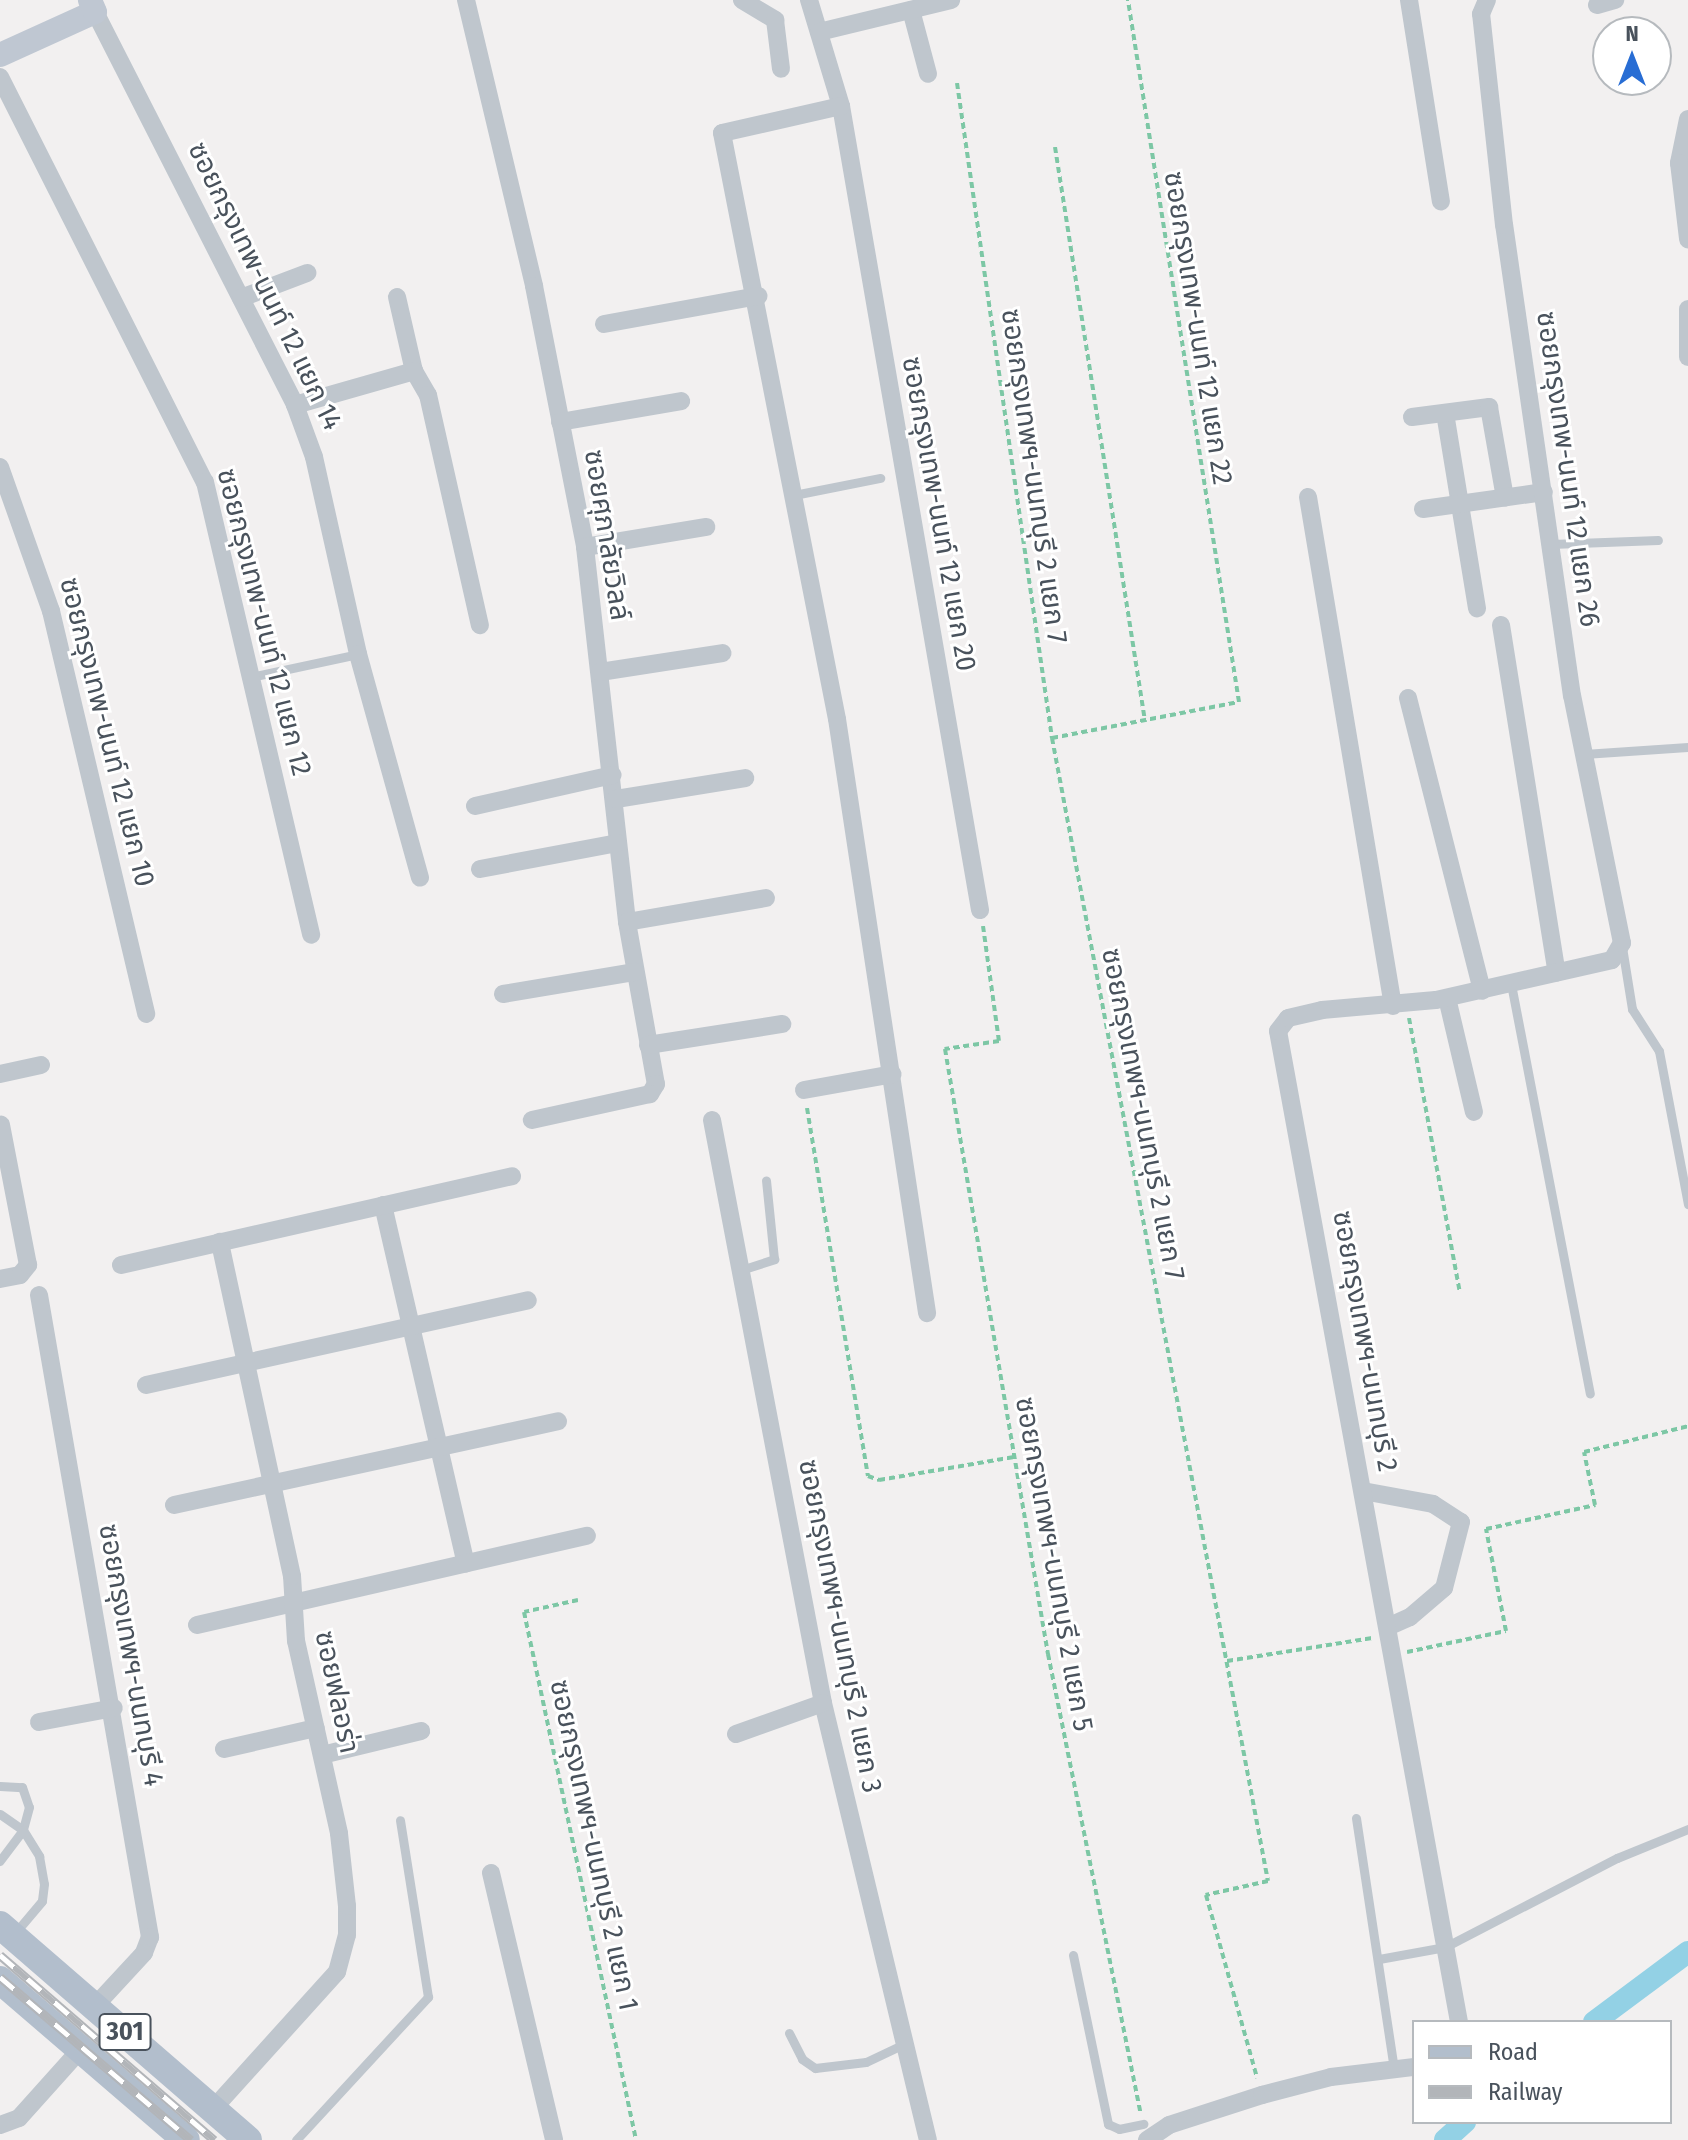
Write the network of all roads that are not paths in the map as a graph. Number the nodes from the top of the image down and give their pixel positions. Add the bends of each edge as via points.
1 (466, 0) edge
2 (742, 0) edge
3 (809, 0) edge
4 (951, 0) edge
5 (1409, 0) edge
6 (1487, 0) edge
7 (92, 6) edge
8 (911, 10) junction
9 (819, 32) junction
10 (0, 55) edge
11 (781, 69) dead end
12 (928, 74) dead end
13 (0, 77) edge
14 (841, 106) junction
15 (1688, 119) edge
16 (1441, 201) dead end
17 (1688, 239) edge
18 (307, 273) dead end
19 (758, 296) junction
20 (397, 297) dead end
21 (241, 298) junction
22 (1688, 309) edge
23 (604, 324) dead end
24 (1688, 357) edge
25 (414, 371) junction
26 (681, 401) dead end
27 (295, 405) junction
28 (1445, 413) junction
29 (1412, 417) dead end
30 (560, 422) junction
31 (0, 467) edge
32 (880, 478) dead end
33 (1544, 492) junction
34 (794, 495) junction
35 (1308, 497) dead end
36 (1505, 498) junction
37 (1460, 506) junction
38 (1423, 509) dead end
39 (706, 527) dead end
40 (1658, 540) dead end
41 (1551, 544) junction
42 (585, 547) junction
43 (1477, 608) dead end
44 (480, 625) dead end
45 (1501, 625) dead end
46 (723, 653) dead end
47 (358, 654) junction
48 (600, 672) junction
49 (251, 677) junction
50 (1408, 698) dead end
51 (1688, 747) edge
52 (1584, 754) junction
53 (613, 775) junction
54 (745, 778) dead end
55 (616, 799) junction
56 (475, 806) dead end
57 (618, 843) junction
58 (480, 869) dead end
59 (420, 878) dead end
60 (766, 898) dead end
61 (980, 910) road end
62 (627, 922) junction
63 (311, 935) dead end
64 (1622, 943) junction
65 (635, 972) junction
66 (1557, 973) junction
67 (1511, 984) junction
68 (1482, 991) junction
69 (503, 994) dead end
70 (1447, 998) junction
71 (1400, 1005) junction
72 (146, 1014) dead end
73 (782, 1024) dead end
74 (648, 1045) junction
75 (41, 1065) dead end
76 (0, 1074) edge
77 (893, 1074) junction
78 (804, 1090) road end
79 (1474, 1112) dead end
80 (532, 1120) dead end
81 (712, 1120) dead end
82 (1, 1125) edge
83 (512, 1176) dead end
84 (766, 1180) dead end
85 (1688, 1204) edge
86 (383, 1205) junction
87 (220, 1242) junction
88 (121, 1265) dead end
89 (744, 1269) junction
90 (0, 1279) edge
91 (39, 1295) dead end
92 (528, 1300) dead end
93 (927, 1313) dead end
94 (411, 1326) junction
95 (246, 1362) junction
96 (146, 1385) dead end
97 (1590, 1393) dead end
98 (558, 1421) dead end
99 (439, 1447) junction
100 (272, 1484) junction
101 (1363, 1491) junction
102 (174, 1505) dead end
103 (587, 1536) dead end
104 (466, 1564) junction
105 (293, 1603) junction
106 (197, 1625) dead end
107 (1389, 1631) junction
108 (823, 1703) junction
109 (114, 1708) junction
110 (39, 1722) dead end
111 (316, 1728) junction
112 (421, 1731) dead end
113 (736, 1734) dead end
114 (224, 1749) dead end
115 (322, 1755) junction
116 (0, 1786) edge
117 (0, 1814) edge
118 (1356, 1818) dead end
119 (400, 1820) dead end
120 (1688, 1829) edge
121 (23, 1830) junction
122 (0, 1861) edge
123 (491, 1873) dead end
124 (6, 1930) edge
125 (1445, 1947) junction
126 (1073, 1955) dead end
127 (1379, 1959) junction
128 (0, 1980) edge
129 (95, 2006) junction
130 (1459, 2020) edge
131 (789, 2033) dead end
132 (904, 2044) junction
133 (81, 2049) junction
134 (1412, 2067) edge
135 (1394, 2069) junction
136 (213, 2109) junction
137 (0, 2125) edge
138 (1145, 2132) edge
139 (186, 2140) edge
140 (248, 2140) edge
141 (296, 2140) edge
142 (554, 2140) edge
143 (928, 2140) edge

1 - 30 street, ซอยศุภาลัยวิลล์ via 534,286
2 - 11 street via 775,20
3 - 9 street, ซอยกรุงเทพ-นนท์ 12 แยก 20
4 - 8 street
5 - 16 street
6 - 33 street, ซอยกรุงเทพ-นนท์ 12 แยก 26 via 1481,14 1504,225
7 - 10 street, ซอยกรุงเทพ-นนท์ 12 แยก 14
7 - 21 street, ซอยกรุงเทพ-นนท์ 12 แยก 14
8 - 9 street
8 - 12 street
9 - 14 street, ซอยกรุงเทพ-นนท์ 12 แยก 20
13 - 49 street, ซอยกรุงเทพ-นนท์ 12 แยก 12 via 205,482
14 - 19 street via 722,133
14 - 61 street, ซอยกรุงเทพ-นนท์ 12 แยก 20
15 - 17 street via 1679,163
18 - 21 street
19 - 23 street
19 - 34 street
20 - 25 street
21 - 27 street, ซอยกรุงเทพ-นนท์ 12 แยก 14
22 - 24 street
25 - 27 street
25 - 44 street via 428,395
26 - 30 street
27 - 47 street, ซอยกรุงเทพ-นนท์ 12 แยก 14 via 314,457
28 - 29 street
28 - 36 street via 1480,405 1491,411
28 - 37 street
30 - 42 street, ซอยศุภาลัยวิลล์
31 - 72 street, ซอยกรุงเทพ-นนท์ 12 แยก 10 via 51,611
32 - 34 lane
33 - 36 street
33 - 41 street, ซอยกรุงเทพ-นนท์ 12 แยก 26
34 - 77 street via 843,749
35 - 71 street
36 - 37 street
37 - 38 street
37 - 43 street
39 - 42 street
40 - 41 lane
41 - 52 street, ซอยกรุงเทพ-นนท์ 12 แยก 26
42 - 48 street, ซอยศุภาลัยวิลล์
45 - 66 street
46 - 48 street
47 - 49 lane
47 - 59 street, ซอยกรุงเทพ-นนท์ 12 แยก 14
48 - 53 street, ซอยศุภาลัยวิลล์
49 - 63 street, ซอยกรุงเทพ-นนท์ 12 แยก 12
50 - 68 street
51 - 52 lane
52 - 64 street, ซอยกรุงเทพ-นนท์ 12 แยก 26
53 - 55 street, ซอยศุภาลัยวิลล์
53 - 56 street
54 - 55 street
55 - 57 street, ซอยศุภาลัยวิลล์
57 - 58 street
57 - 62 street, ซอยศุภาลัยวิลล์
60 - 62 street
62 - 65 street, ซอยศุภาลัยวิลล์
64 - 66 street, ซอยกรุงเทพฯ-นนทบุรี 2 via 1612,960
64 - 85 lane via 1632,1009 1659,1051
65 - 69 street
65 - 74 street, ซอยศุภาลัยวิลล์
66 - 67 street, ซอยกรุงเทพฯ-นนทบุรี 2
67 - 68 street, ซอยกรุงเทพฯ-นนทบุรี 2
67 - 97 lane
68 - 70 street, ซอยกรุงเทพฯ-นนทบุรี 2
70 - 71 street, ซอยกรุงเทพฯ-นนทบุรี 2
70 - 79 street
71 - 101 street, ซอยกรุงเทพฯ-นนทบุรี 2 via 1322,1010 1288,1018 1278,1031
73 - 74 street
74 - 80 street, ซอยศุภาลัยวิลล์ via 656,1084 650,1094
75 - 76 street
77 - 78 street
77 - 93 street
81 - 89 street, ซอยกรุงเทพฯ-นนทบุรี 2 แยก 3
82 - 90 street via 28,1265 20,1275
83 - 86 street
84 - 89 lane via 774,1259
86 - 87 street
86 - 94 street
87 - 88 street
87 - 95 street, ซอยฟลอร่า
89 - 108 street, ซอยกรุงเทพฯ-นนทบุรี 2 แยก 3
91 - 109 street, ซอยกรุงเทพฯ-นนทบุรี 4
92 - 94 street
94 - 95 street
94 - 99 street
95 - 96 street
95 - 100 street, ซอยฟลอร่า
98 - 99 street
99 - 100 street
99 - 104 street
100 - 102 street
100 - 105 street, ซอยฟลอร่า
101 - 107 street, ซอยกรุงเทพฯ-นนทบุรี 2
101 - 107 street via 1433,1504 1461,1522 1444,1588
103 - 104 street
104 - 105 street
105 - 106 street
105 - 111 street, ซอยฟลอร่า
107 - 125 street, ซอยกรุงเทพฯ-นนทบุรี 2
108 - 113 street
108 - 132 street, ซอยกรุงเทพฯ-นนทบุรี 2 แยก 3
109 - 110 street
109 - 129 street, ซอยกรุงเทพฯ-นนทบุรี 4 via 150,1937 144,1953
111 - 114 street
111 - 115 street, ซอยฟลอร่า
112 - 115 street
115 - 136 street, ซอยฟลอร่า via 339,1833 347,1906 337,1972
116 - 121 lane via 22,1787 29,1807
117 - 121 lane
118 - 127 lane
119 - 141 lane via 428,1997
120 - 125 lane via 1617,1858
121 - 122 lane
121 - 124 lane via 39,1856 42,1901
123 - 142 street
124 - 129 main road, 301
125 - 127 lane
125 - 130 street, ซอยกรุงเทพฯ-นนทบุรี 2
126 - 138 lane via 1108,2124
127 - 135 lane
128 - 133 main road, 301
129 - 136 main road, 301
131 - 132 lane via 802,2059 815,2068 866,2062
132 - 143 street, ซอยกรุงเทพฯ-นนทบุรี 2 แยก 3
133 - 137 street via 19,2118
133 - 139 main road, 301
134 - 135 street
135 - 138 street via 1331,2077
136 - 140 main road, 301

